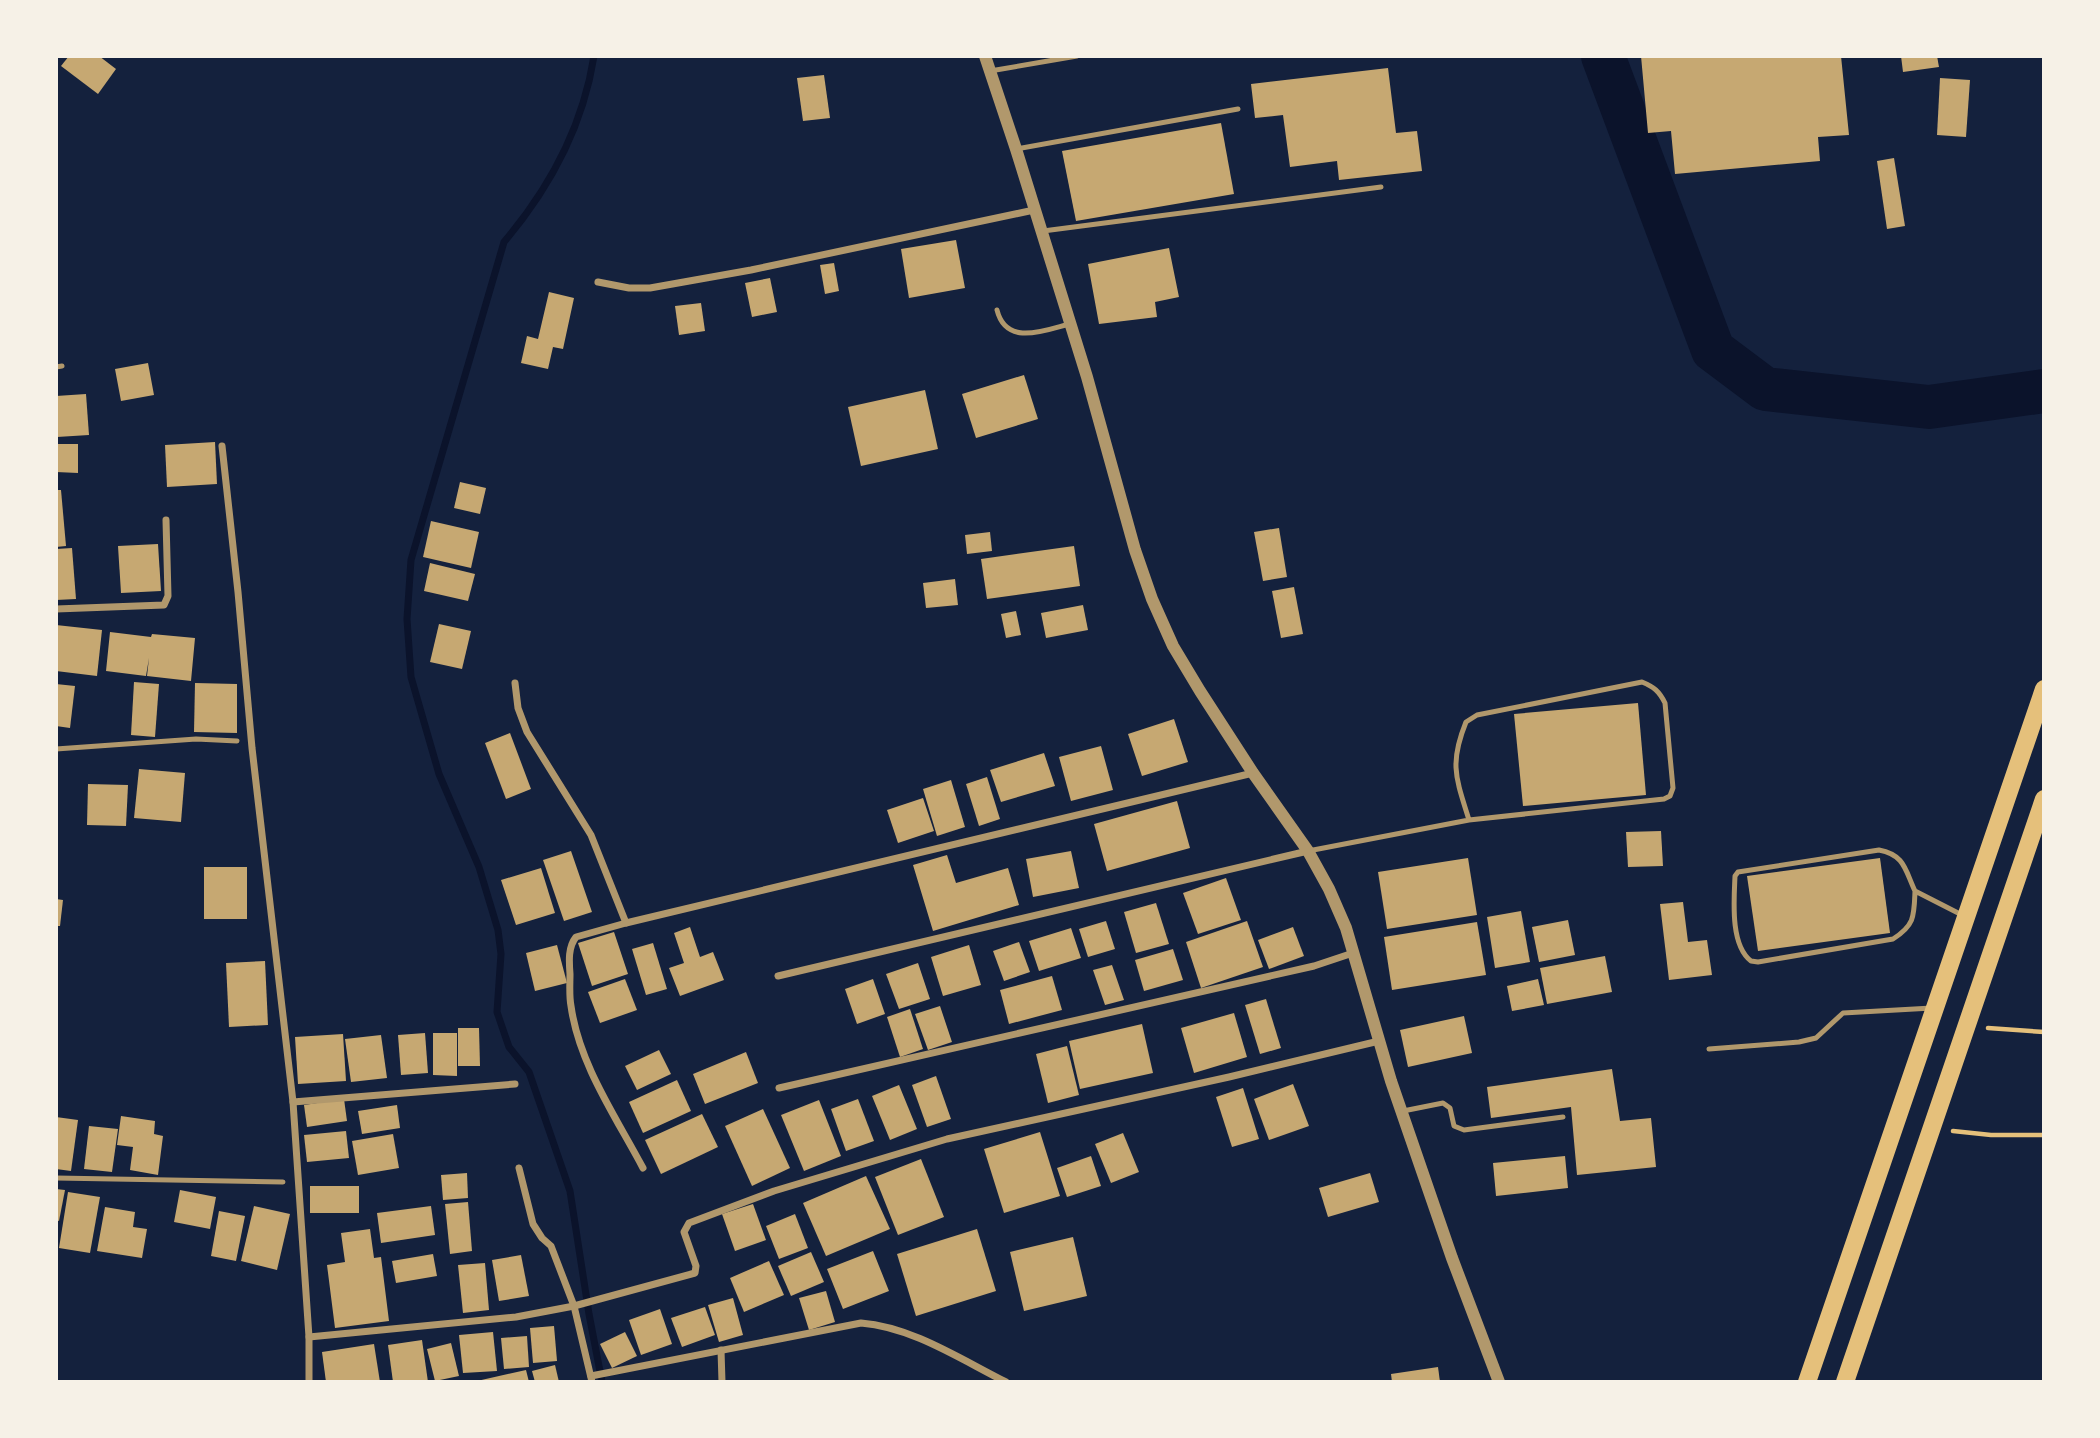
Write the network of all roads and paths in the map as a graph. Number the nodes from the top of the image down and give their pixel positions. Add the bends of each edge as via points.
1 (985, 56) edge
2 (1077, 56) edge
3 (990, 71) junction
4 (1238, 110) dead end
5 (1016, 149) junction
6 (1381, 187) dead end
7 (1034, 210) junction
8 (1040, 231) junction
9 (598, 282) dead end
10 (997, 310) dead end
11 (1069, 324) junction
12 (222, 446) dead end
13 (166, 520) dead end
14 (56, 609) edge
15 (515, 683) dead end
16 (2044, 689) edge
17 (237, 741) dead end
18 (56, 749) edge
19 (1253, 774) junction
20 (2044, 799) edge
21 (1469, 820) junction
22 (1308, 851) junction
23 (1915, 891) junction
24 (1965, 917) junction
25 (626, 923) junction
26 (1353, 953) junction
27 (778, 976) dead end
28 (1935, 1008) junction
29 (1966, 1027) junction
30 (2044, 1032) edge
31 (1379, 1041) junction
32 (1709, 1049) dead end
33 (515, 1084) dead end
34 (779, 1087) dead end
35 (293, 1102) junction
36 (1402, 1112) junction
37 (1563, 1117) dead end
38 (1931, 1129) junction
39 (2044, 1135) edge
40 (519, 1168) dead end
41 (643, 1168) dead end
42 (56, 1178) edge
43 (283, 1182) dead end
44 (578, 1305) junction
45 (309, 1337) junction
46 (721, 1350) junction
47 (593, 1378) edge
48 (309, 1382) edge
49 (722, 1382) edge
50 (1006, 1382) edge
51 (1499, 1382) edge
52 (1807, 1382) edge
53 (1845, 1382) edge

1 - 3 street
2 - 3 lane
3 - 5 street
4 - 5 lane
5 - 7 street
6 - 8 lane
7 - 8 street
7 - 9 street via 650,288
8 - 11 street
10 - 11 lane via 1000,322 1010,331 1023,333
11 - 19 street via 1152,599 1173,646
12 - 35 street
13 - 14 street via 168,596 164,605
15 - 25 street via 527,732 590,835
16 - 24 highway
17 - 18 lane via 196,739
19 - 22 street
19 - 25 street
20 - 29 highway
21 - 21 lane via 1455,774 1455,756 1466,722 1477,715 1642,682 1660,693 1665,703 1670,796 1654,802
21 - 22 lane
22 - 26 street via 1342,919
22 - 27 street
23 - 23 lane via 1914,917 1906,931 1893,939 1758,962 1741,950 1734,909 1738,872 1879,850 1893,853 1903,862
23 - 24 lane
24 - 28 highway
25 - 41 street via 573,940 571,1006 590,1067
26 - 31 street
26 - 34 street via 1314,966
28 - 32 lane via 1843,1013 1816,1038
28 - 52 highway
29 - 30 path
29 - 38 highway
31 - 36 street
31 - 44 street via 947,1139 774,1191 686,1226 694,1274
33 - 35 street
35 - 45 street
36 - 37 lane via 1443,1103 1450,1108 1454,1126 1464,1130
36 - 51 street
38 - 39 path
38 - 53 highway
40 - 44 street via 533,1224 551,1246
42 - 43 lane
44 - 45 street via 461,1324
44 - 47 street
45 - 48 street
46 - 47 street
46 - 49 street
46 - 50 street via 861,1323 885,1325

